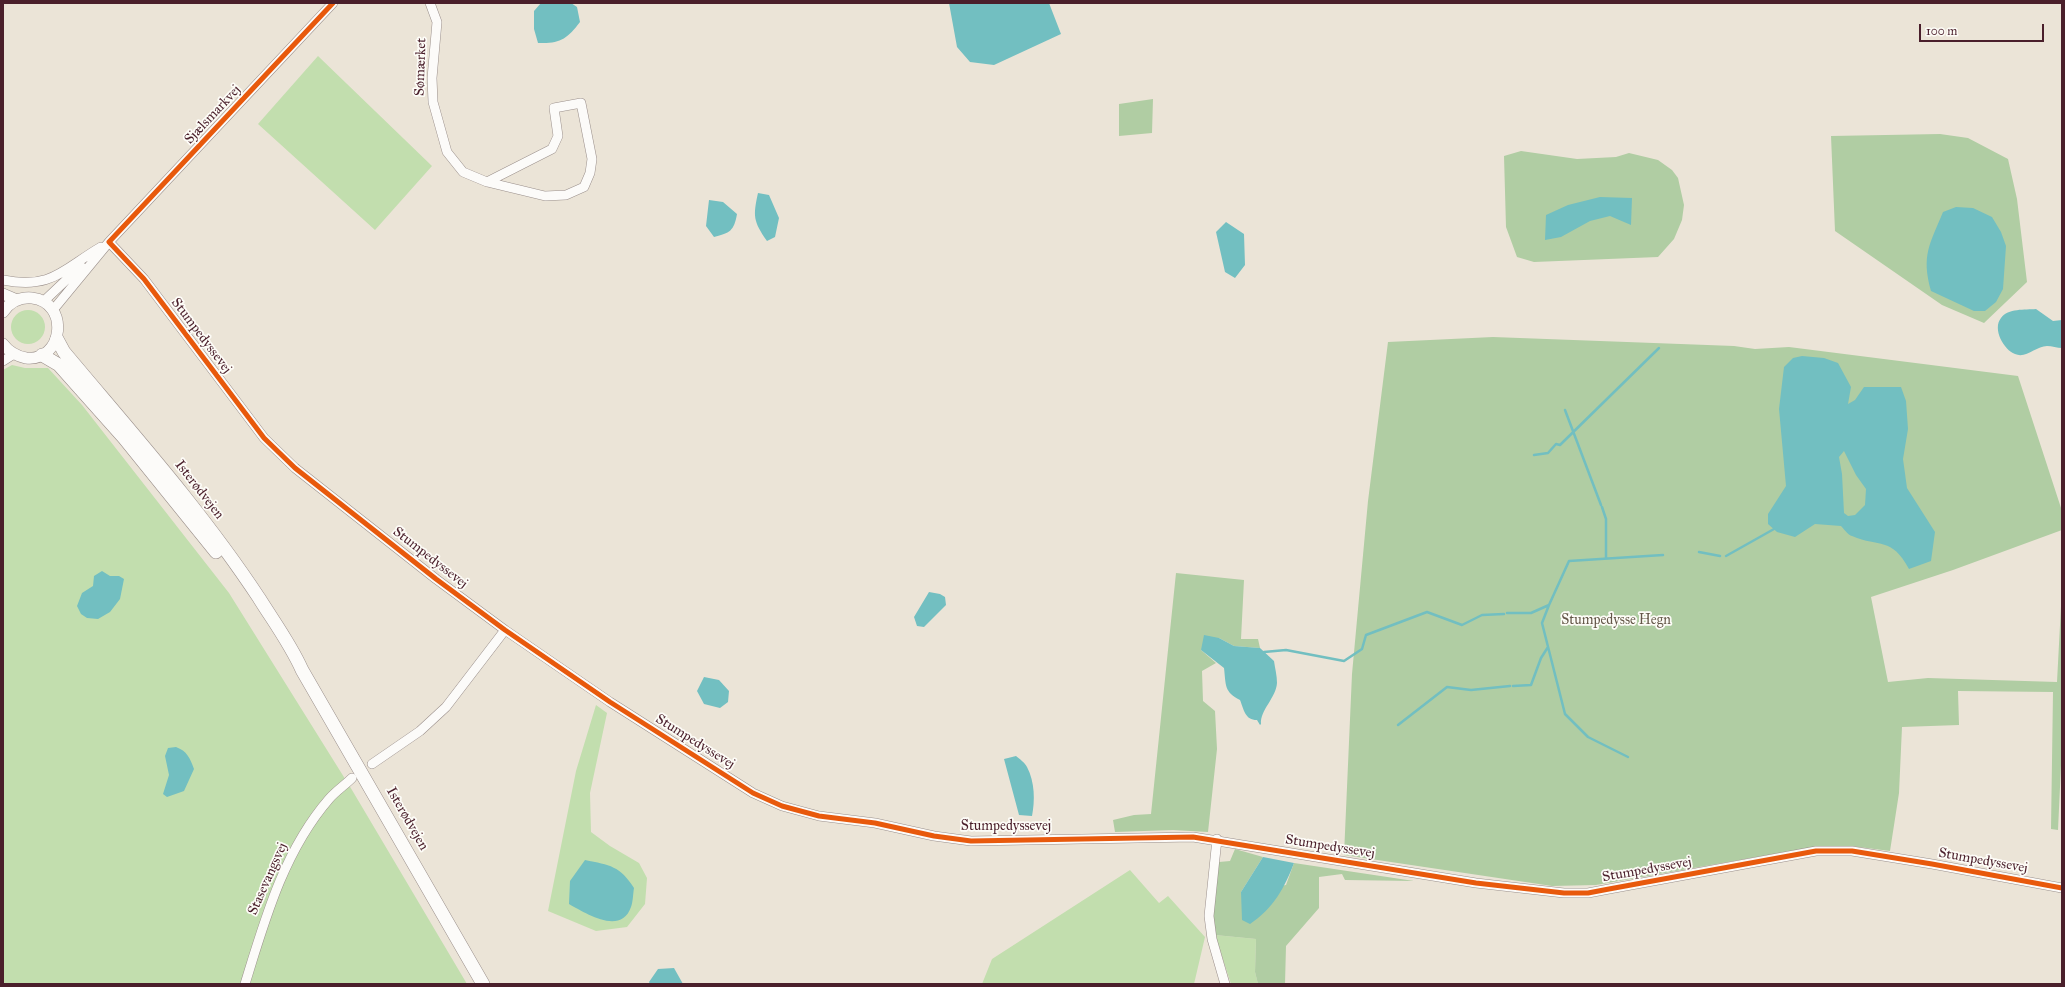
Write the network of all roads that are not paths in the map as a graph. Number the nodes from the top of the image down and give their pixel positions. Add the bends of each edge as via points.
1 (333, 3) edge
2 (430, 3) edge
3 (487, 182) junction
4 (109, 242) junction
5 (101, 247) junction
6 (3, 280) edge
7 (3, 294) edge
8 (17, 300) junction
9 (44, 301) junction
10 (53, 310) junction
11 (3, 312) edge
12 (57, 339) junction
13 (3, 344) edge
14 (14, 354) junction
15 (42, 355) junction
16 (3, 361) edge
17 (506, 630) junction
18 (302, 670) junction
19 (372, 764) dead end
20 (352, 778) dead end
21 (1217, 839) junction
22 (2062, 888) edge
23 (246, 984) edge
24 (483, 984) edge
25 (1225, 984) edge

1 - 4 street, Sjælsmarkvej
2 - 3 street, Sømærket via 437,22 432,78 433,102 448,152 464,172
3 - 3 street, Sømærket via 545,196 566,195 584,187 592,159 581,103 554,108 558,136 552,149
4 - 5 street, Sjælsmarkvej
4 - 10 street, Sjælsmarkvej
4 - 17 street, Stumpedyssevej via 144,279 264,438 295,468 436,579
5 - 6 street, Sjælsmarkvej via 69,270 51,279 26,283
5 - 9 street, Sjælsmarkvej
7 - 8 main road
8 - 9 main road via 27,297
8 - 11 main road
9 - 10 main road
10 - 12 main road via 58,322
12 - 15 main road
12 - 18 highway, Isterødvejen via 64,352 213,533 296,655
13 - 14 main road
14 - 15 main road via 30,358
14 - 16 street
15 - 18 highway, Isterødvejen via 67,374 191,520
17 - 19 street via 446,707 420,731
17 - 21 street, Stumpedyssevej via 610,702 753,793 782,806 819,816 875,823 971,841 1165,837
18 - 24 highway, Isterødvejen
20 - 23 street, Stasevangsvej via 330,798 290,858 265,919
21 - 22 street, Stumpedyssevej via 1476,883 1564,893 1602,891 1816,852 1852,851
21 - 25 street via 1209,916 1212,939

